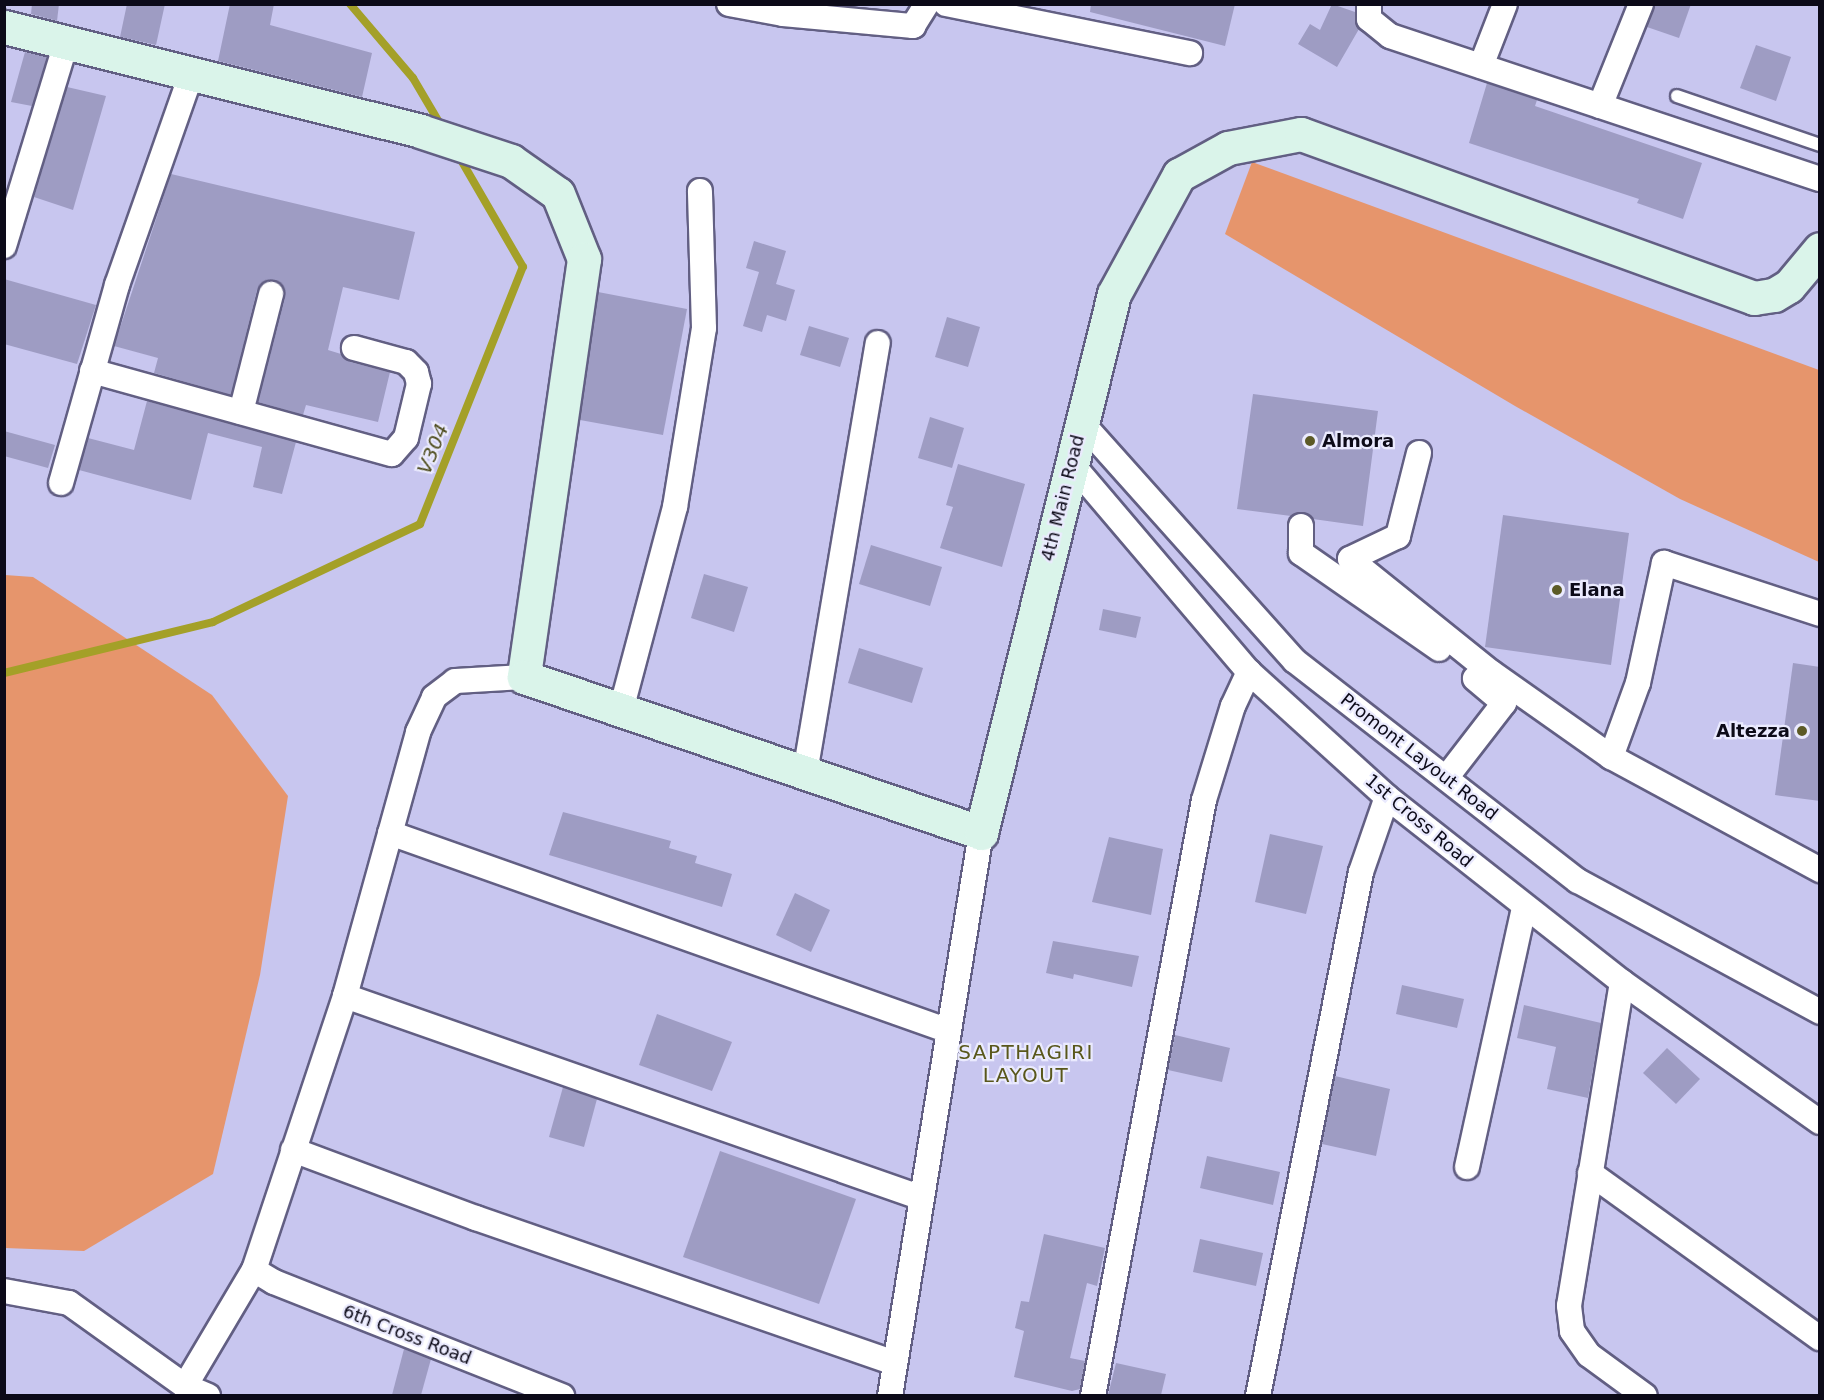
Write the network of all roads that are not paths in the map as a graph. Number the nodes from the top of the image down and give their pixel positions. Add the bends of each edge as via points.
1 (729, 4) edge
2 (927, 4) edge
3 (946, 4) edge
4 (1369, 4) edge
5 (1505, 4) edge
6 (1641, 4) edge
7 (4, 27) edge
8 (66, 43) junction
9 (1190, 53) dead end
10 (1481, 66) junction
11 (191, 75) junction
12 (1677, 96) dead end
13 (1600, 106) junction
14 (1820, 145) edge
15 (1820, 179) edge
16 (700, 192) dead end
17 (4, 246) edge
18 (1820, 249) edge
19 (271, 294) dead end
20 (878, 343) dead end
21 (354, 348) dead end
22 (92, 372) junction
23 (241, 412) junction
24 (1082, 423) junction
25 (1419, 453) dead end
26 (1071, 463) junction
27 (61, 483) dead end
28 (1301, 526) dead end
29 (1820, 614) edge
30 (1249, 672) junction
31 (524, 676) junction
32 (621, 710) junction
33 (1611, 757) junction
34 (805, 773) junction
35 (1446, 778) junction
36 (1387, 797) junction
37 (390, 833) junction
38 (981, 833) junction
39 (1820, 870) edge
40 (1524, 907) junction
41 (1622, 982) junction
42 (345, 996) junction
43 (1820, 1012) edge
44 (949, 1031) junction
45 (1820, 1122) edge
46 (293, 1150) junction
47 (1467, 1167) dead end
48 (1590, 1173) junction
49 (922, 1198) junction
50 (254, 1270) junction
51 (4, 1291) edge
52 (1820, 1338) edge
53 (895, 1363) junction
54 (185, 1386) junction
55 (208, 1395) edge
56 (562, 1395) edge
57 (890, 1395) edge
58 (1093, 1395) edge
59 (1258, 1395) edge
60 (1645, 1395) edge

1 - 2 street via 783,14 913,26
3 - 9 street
4 - 10 street via 1370,19 1390,36
5 - 10 street
6 - 13 street
7 - 8 street
8 - 11 street
8 - 17 street
10 - 13 street
11 - 22 street via 117,285
11 - 31 street via 420,131 511,161 558,194 584,259
12 - 14 lane
13 - 15 street
16 - 32 street via 704,328 675,507
18 - 24 street, 4th Main Road via 1789,286 1774,295 1754,297 1301,134 1228,148 1179,175 1114,294
19 - 23 street
20 - 34 street
21 - 23 street via 406,362 416,372 419,384 406,438 392,454
22 - 23 street
22 - 27 street
24 - 26 street, 4th Main Road
24 - 35 street, Promont Layout Road via 1295,662
25 - 33 street via 1398,536 1350,559 1492,673
26 - 30 street, 1st Cross Road
26 - 38 street, 4th Main Road
28 - 35 street via 1301,553 1437,648 1504,703
29 - 33 street via 1664,563 1638,683
30 - 36 street, 1st Cross Road
30 - 58 street via 1233,706 1204,800
31 - 32 street
31 - 37 street via 455,681 434,697 418,732
32 - 34 street
33 - 39 street
34 - 38 street
35 - 43 street, Promont Layout Road via 1578,881
36 - 40 street, 1st Cross Road
36 - 59 street via 1360,872
37 - 42 street
37 - 44 street
38 - 44 street
40 - 41 street, 1st Cross Road
40 - 47 street
41 - 45 street, 1st Cross Road
41 - 48 street
42 - 46 street
42 - 49 street
44 - 49 street
46 - 50 street
46 - 53 street
48 - 52 street
48 - 60 street via 1569,1306 1572,1331 1589,1355
49 - 53 street
50 - 54 street
50 - 56 street, 6th Cross Road via 274,1282
51 - 54 street via 69,1304
53 - 57 street
54 - 55 street

